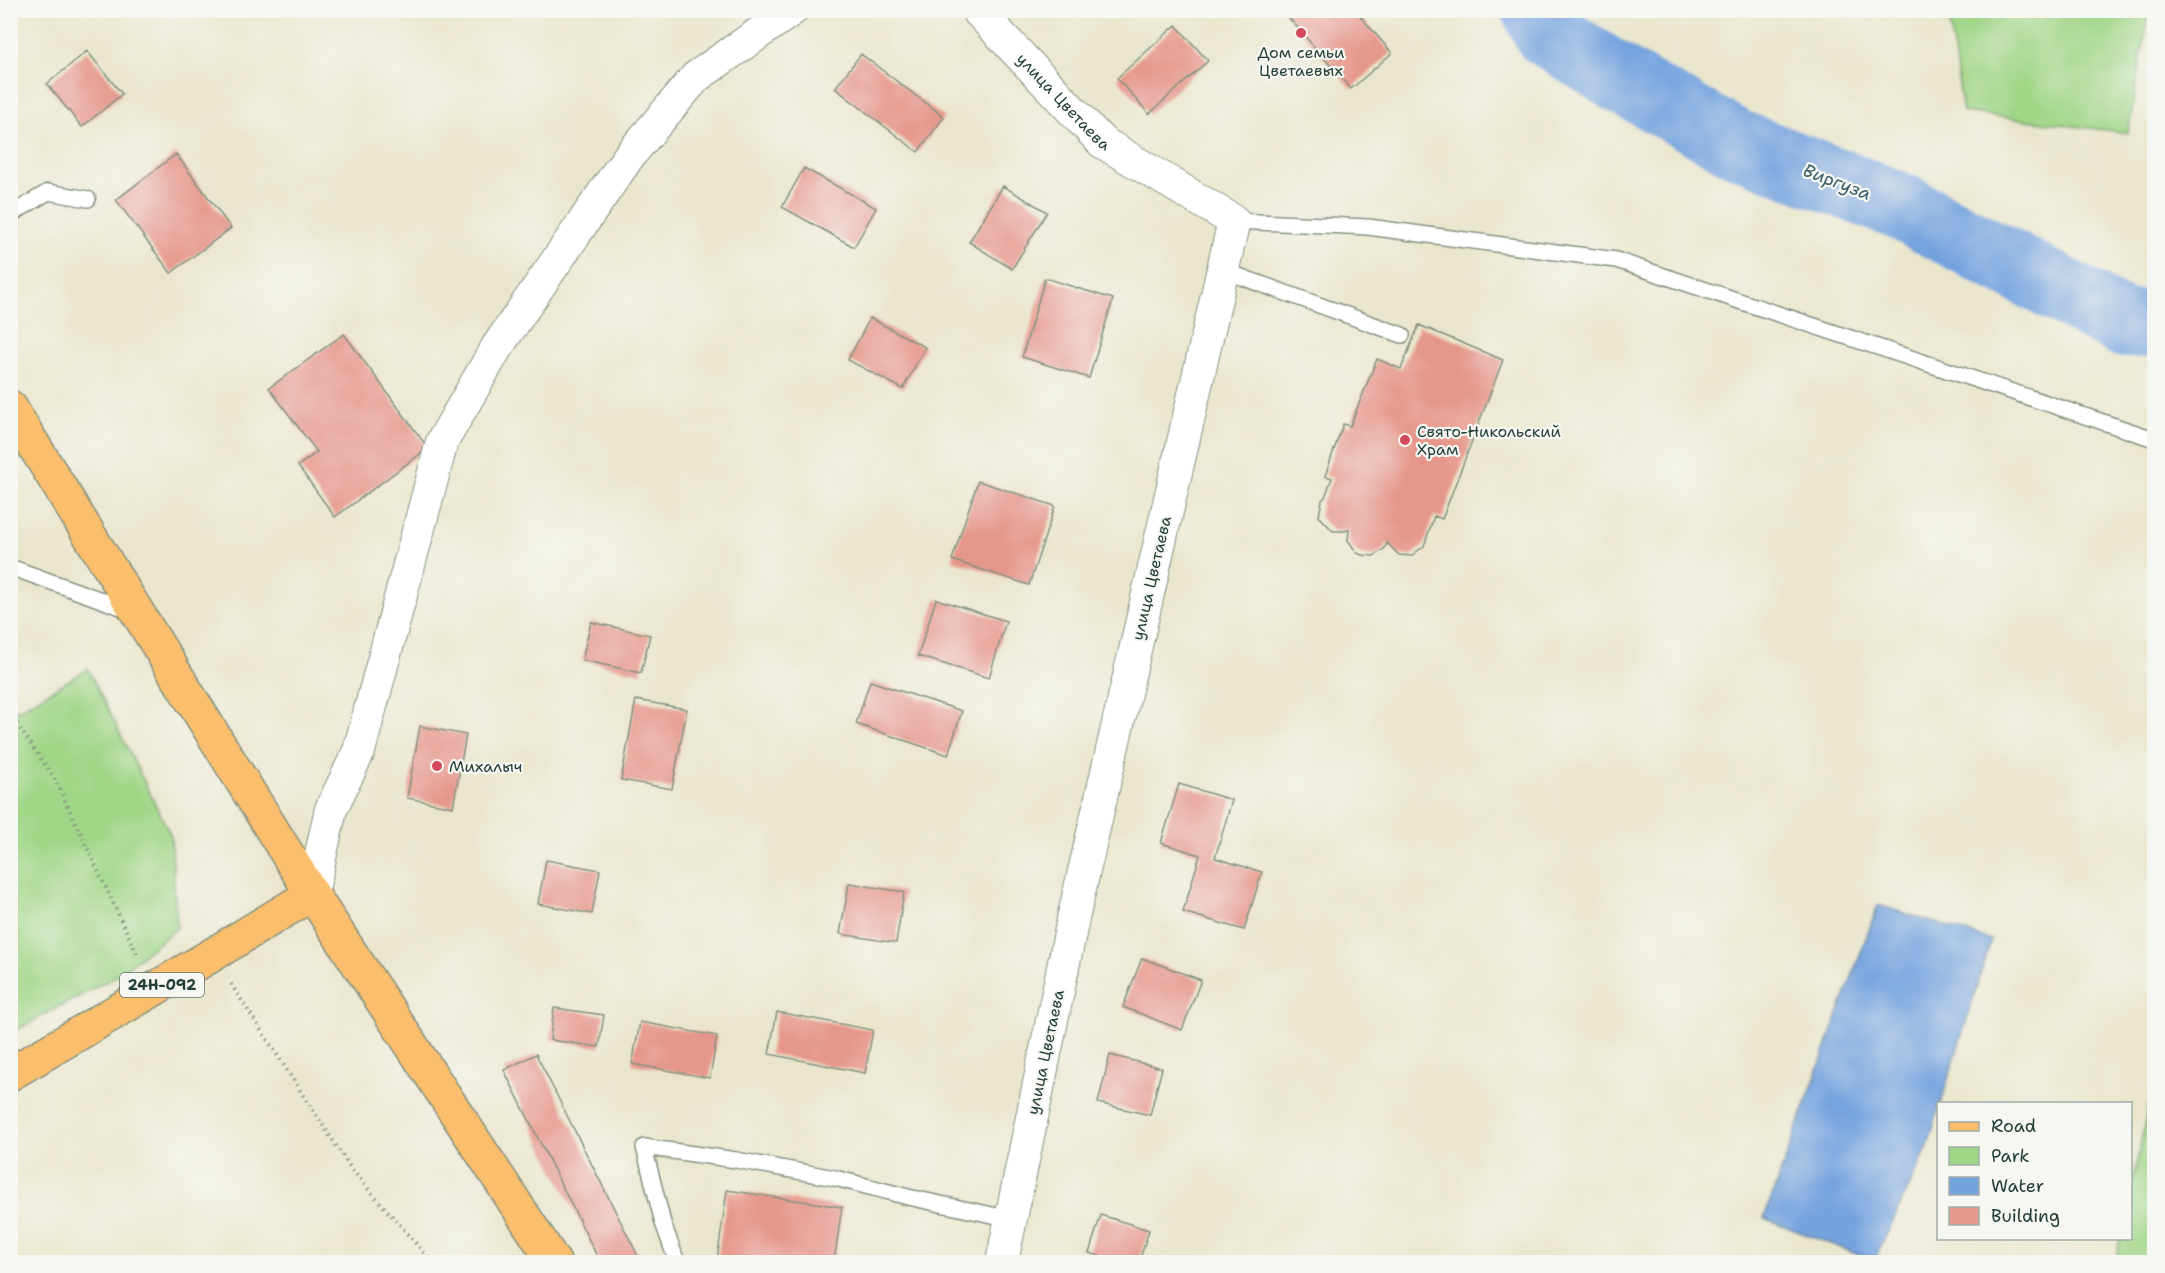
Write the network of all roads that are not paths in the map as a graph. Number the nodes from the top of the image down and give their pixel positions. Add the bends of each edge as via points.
1 (792, 10) edge
2 (977, 10) edge
3 (88, 199) dead end
4 (10, 216) edge
5 (1233, 221) junction
6 (1222, 270) junction
7 (1402, 335) dead end
8 (10, 407) edge
9 (2154, 440) edge
10 (10, 567) edge
11 (138, 613) junction
12 (312, 894) junction
13 (10, 1074) edge
14 (1011, 1219) junction
15 (554, 1263) edge
16 (677, 1263) edge
17 (1002, 1263) edge

1 - 12 street via 696,77 629,156 497,347 442,442 359,751 331,809
2 - 5 street, улица Цветаева via 1102,142
3 - 4 lane via 48,192
5 - 6 street, улица Цветаева
5 - 9 lane via 1368,227 1616,260
6 - 7 lane
6 - 14 street, улица Цветаева via 1073,919
8 - 11 main road
10 - 11 lane
11 - 12 main road
12 - 13 main road, 24Н-092
12 - 15 main road
14 - 16 lane via 835,1178 644,1147
14 - 17 street, улица Цветаева

